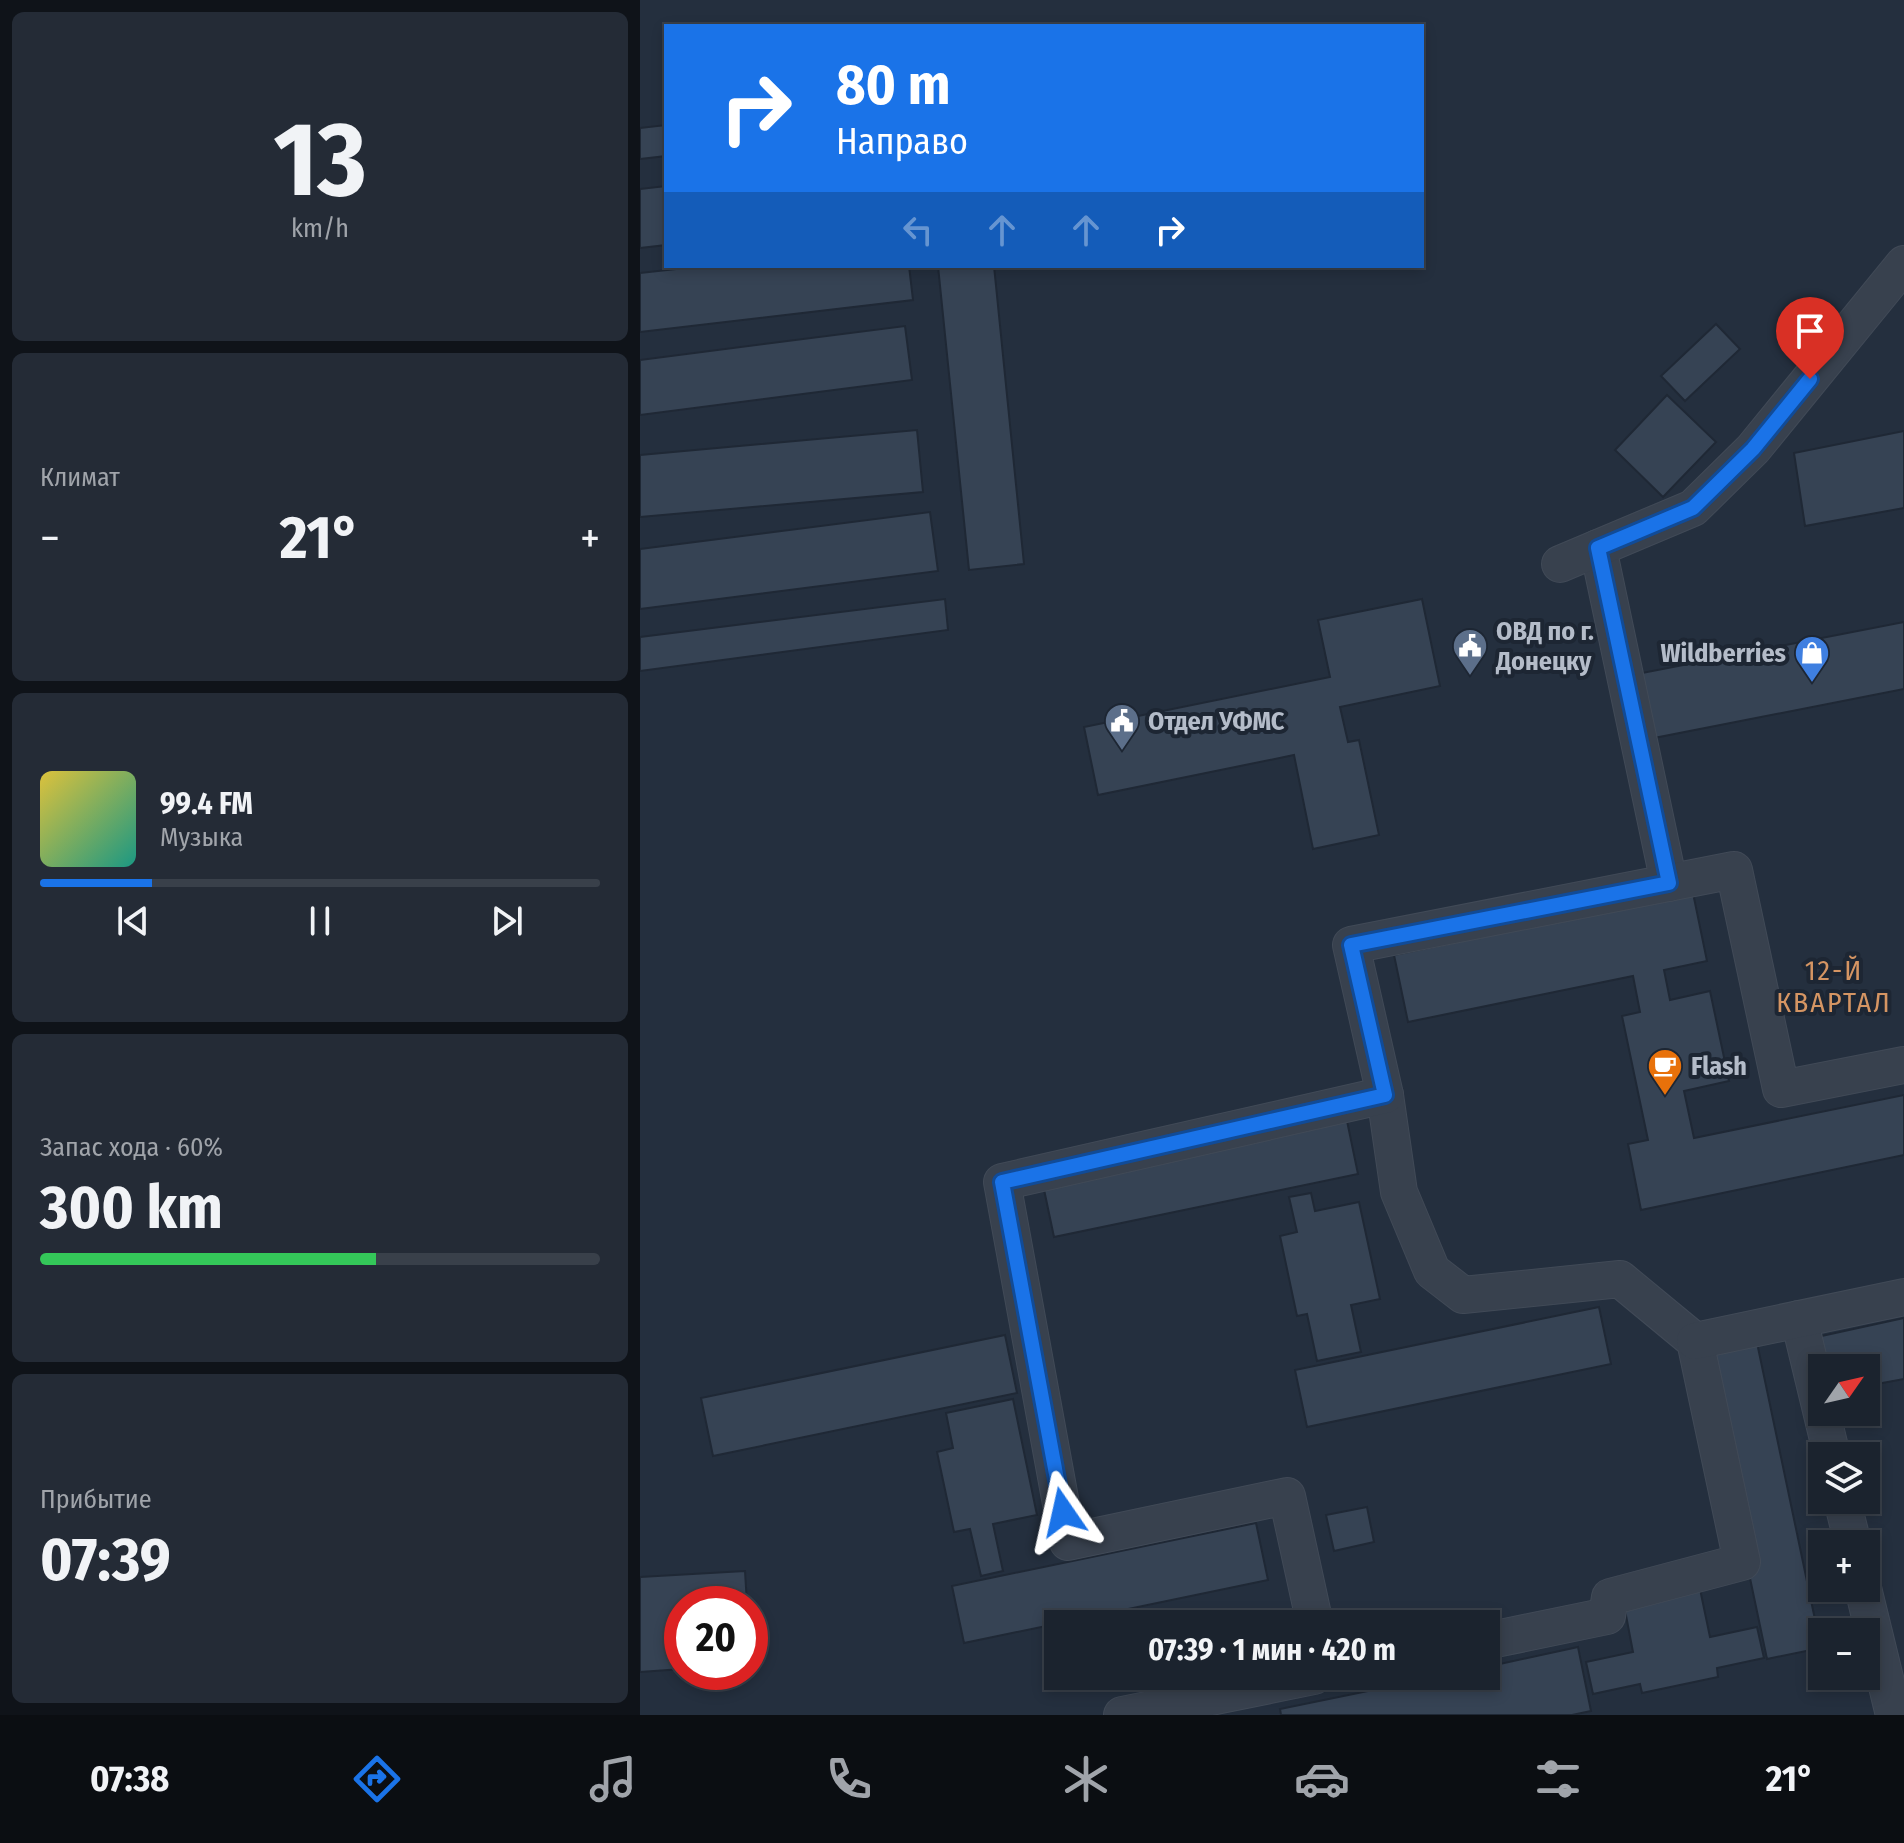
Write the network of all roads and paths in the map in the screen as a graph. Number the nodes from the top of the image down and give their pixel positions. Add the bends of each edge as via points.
1 (1904, 264) edge
2 (1598, 548) junction
3 (1560, 564) dead end
4 (1669, 883) junction
5 (1904, 1065) edge
6 (1385, 1095) junction
7 (1904, 1297) edge
8 (1799, 1319) junction
9 (1695, 1341) junction
10 (1829, 1442) edge
11 (1866, 1602) edge
12 (1312, 1610) edge
13 (1500, 1638) edge
14 (1278, 1690) edge
15 (1245, 1703) edge
16 (1122, 1715) edge
17 (1894, 1715) edge

1 - 2 street via 1753,449 1693,508
2 - 3 street
2 - 4 street
4 - 5 street via 1734,870 1781,1089
4 - 6 street via 1351,945
6 - 9 street via 1399,1192 1432,1271 1463,1295 1620,1279
6 - 12 street via 1002,1182 1068,1542 1287,1496
7 - 8 street
8 - 9 street
8 - 10 street
9 - 13 street via 1742,1562 1610,1597 1607,1616
11 - 17 street
14 - 15 street
15 - 16 street

